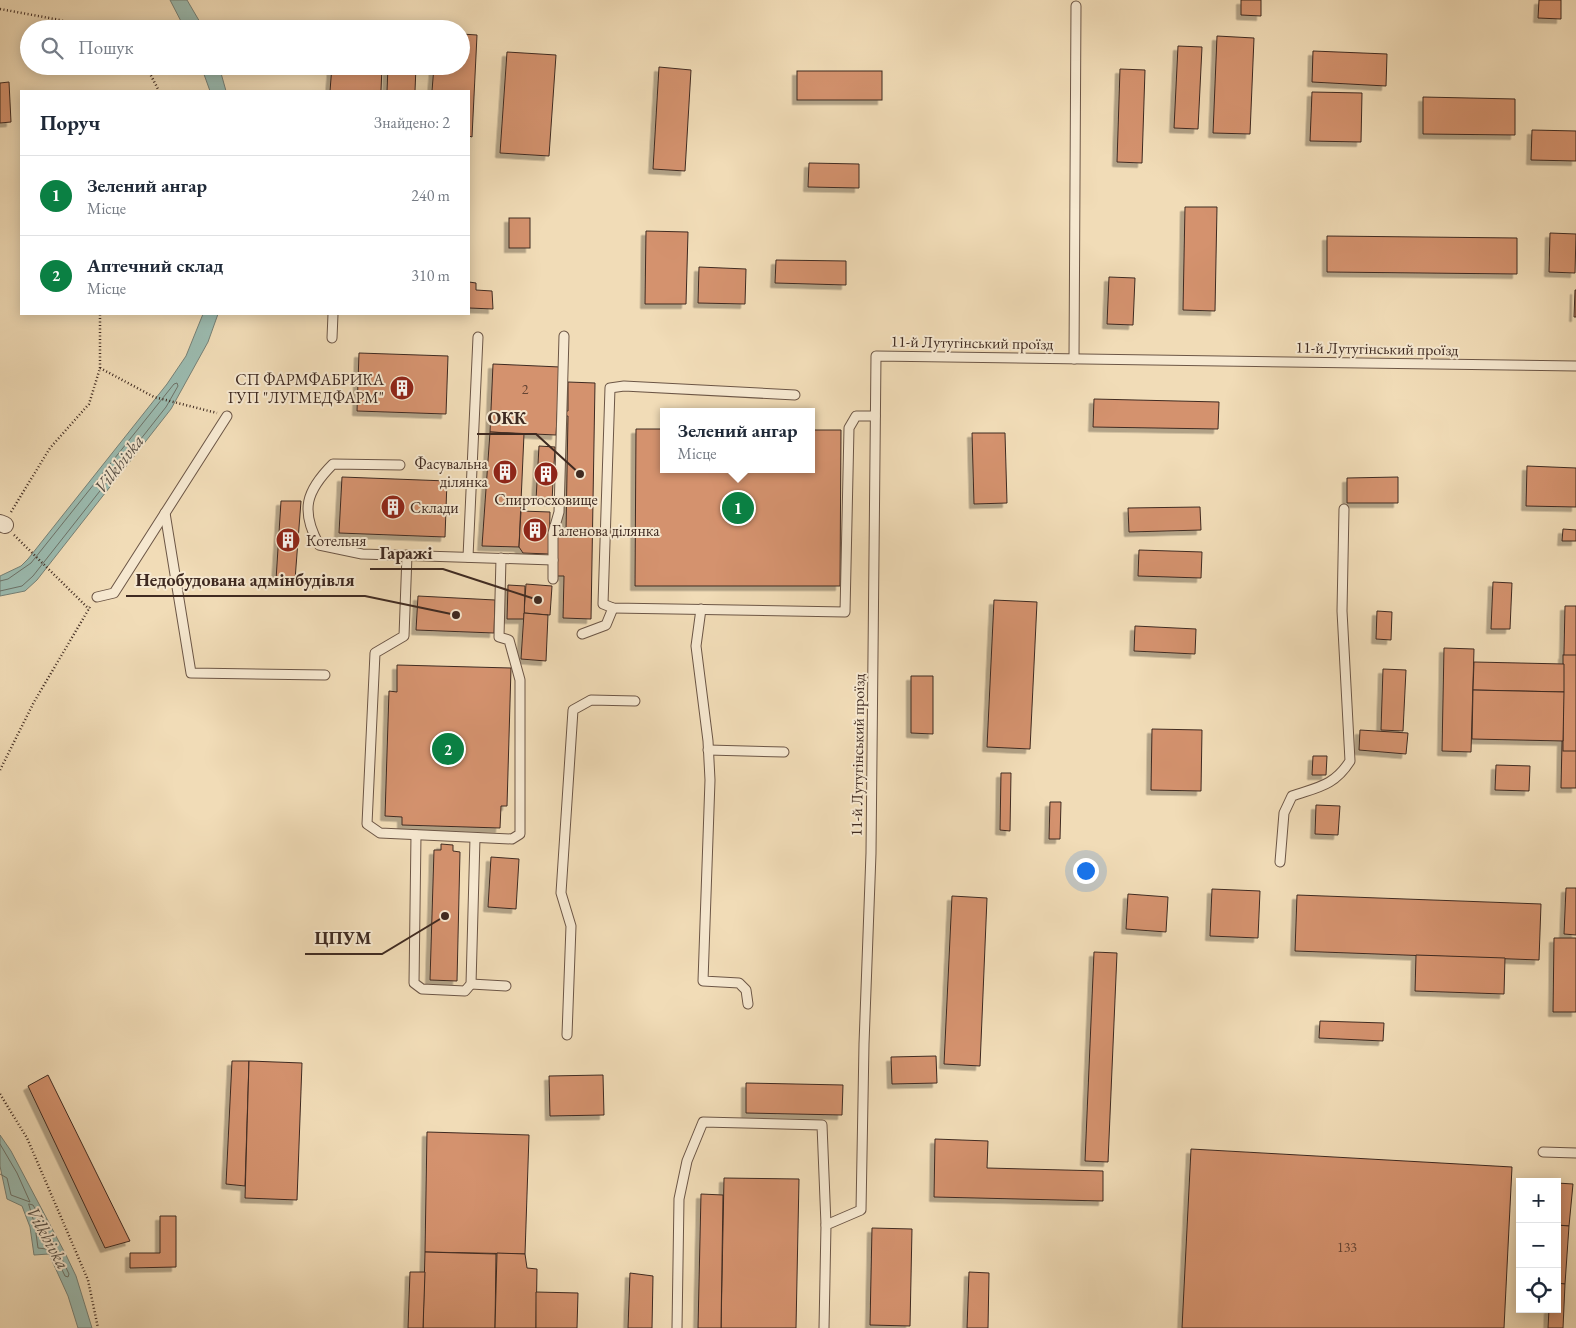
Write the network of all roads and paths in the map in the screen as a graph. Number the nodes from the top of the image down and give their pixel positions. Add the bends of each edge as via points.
1 (1076, 6) dead end
2 (0, 9) edge
3 (60, 20) edge
4 (151, 75) edge
5 (158, 90) edge
6 (100, 315) edge
7 (333, 315) edge
8 (564, 336) dead end
9 (478, 337) dead end
10 (332, 338) dead end
11 (1074, 359) junction
12 (1576, 366) edge
13 (100, 368) junction
14 (795, 395) dead end
15 (227, 416) joint
16 (875, 416) junction
17 (400, 465) dead end
18 (1344, 509) dead end
19 (165, 513) junction
20 (2, 524) edge
21 (24, 546) dead end
22 (407, 555) junction
23 (468, 557) junction
24 (501, 558) junction
25 (553, 560) junction
26 (553, 579) dead end
27 (96, 597) joint
28 (613, 608) junction
29 (90, 609) junction
30 (701, 609) junction
31 (582, 634) dead end
32 (325, 675) dead end
33 (635, 701) dead end
34 (708, 750) junction
35 (784, 752) dead end
36 (0, 770) edge
37 (416, 835) junction
38 (475, 838) junction
39 (1280, 862) dead end
40 (472, 984) junction
41 (506, 986) dead end
42 (748, 1004) dead end
43 (567, 1035) dead end
44 (0, 1094) edge
45 (1543, 1152) dead end
46 (1576, 1153) edge
47 (826, 1224) junction
48 (98, 1328) edge
49 (676, 1328) edge
50 (824, 1328) edge

1 - 11 lane
2 - 3 path
4 - 5 path
6 - 13 path
7 - 10 lane
8 - 25 lane via 559,512 553,533
9 - 23 lane
11 - 12 lane, 11-й Лутугінський проїзд
11 - 16 lane, 11-й Лутугінський проїзд via 876,356
13 - 15 path via 154,397
13 - 20 path via 89,404 50,448
14 - 28 lane via 624,386 610,388 603,604
15 - 19 lane
16 - 30 lane via 856,416 849,428 845,612
16 - 47 lane, 11-й Лутугінський проїзд via 871,853 861,1210
17 - 22 lane via 334,464 318,479 307,502 309,528 319,545 362,554
18 - 39 lane via 1342,611 1350,761 1333,782 1292,796 1284,813
19 - 27 lane via 114,593
19 - 32 lane via 191,673
21 - 29 path
22 - 23 lane
22 - 37 lane via 404,636 375,653 367,824 380,833
23 - 24 lane
24 - 25 lane
24 - 38 lane via 499,637 509,640 520,680 520,834 512,839
25 - 26 lane
27 - 29 path
28 - 30 lane
28 - 31 lane via 606,625
29 - 36 path via 34,702
30 - 34 lane via 696,646
33 - 43 lane via 590,700 573,710 561,893 571,926
34 - 35 lane
34 - 42 lane via 710,780 703,981 739,983 746,990
37 - 38 lane
37 - 40 lane via 414,983 422,989 465,991
38 - 40 lane
40 - 41 lane
44 - 48 path via 26,1138 88,1280
45 - 46 lane
47 - 49 lane via 822,1126 703,1122 687,1161 678,1199
47 - 50 lane

